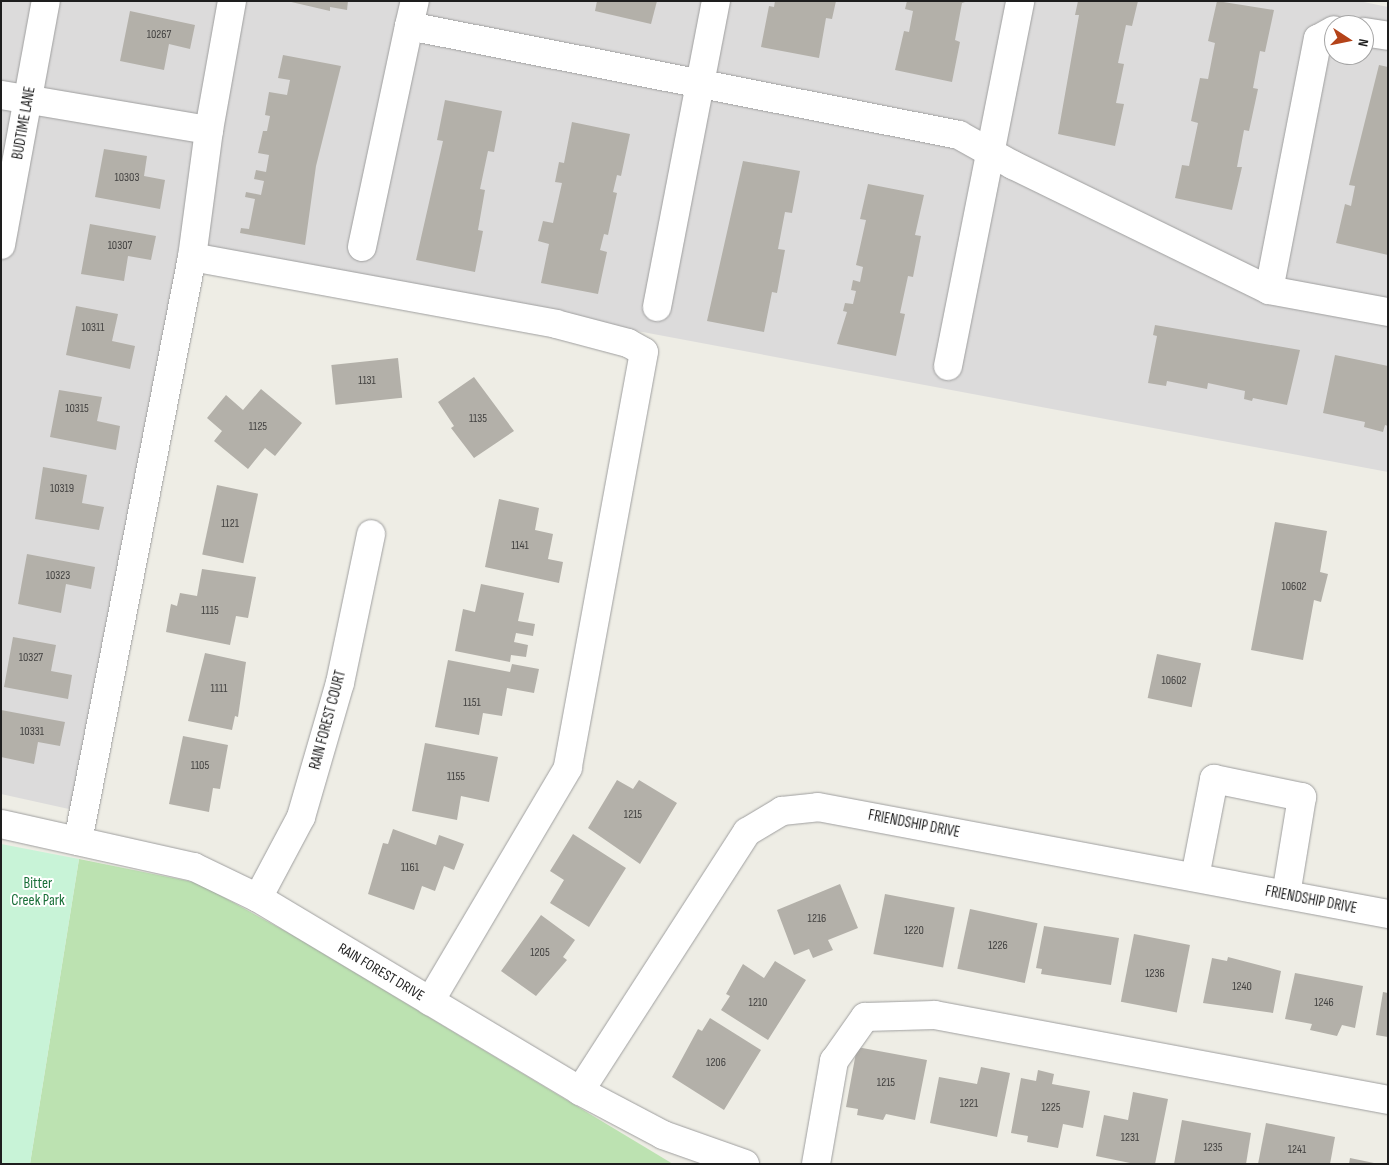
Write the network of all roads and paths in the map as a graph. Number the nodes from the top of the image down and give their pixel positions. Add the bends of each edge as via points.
1 (46, 1) edge
2 (232, 1) edge
3 (716, 1) edge
4 (1020, 1) edge
5 (412, 14) edge
6 (1374, 34) edge
7 (1324, 36) edge
8 (1388, 36) edge
9 (698, 83) junction
10 (1, 94) edge
11 (28, 100) junction
12 (210, 130) junction
13 (991, 153) junction
14 (1, 245) edge
15 (362, 247) dead end
16 (192, 257) junction
17 (1269, 290) junction
18 (657, 307) dead end
19 (1388, 312) edge
20 (948, 366) dead end
21 (370, 534) dead end
22 (1, 824) edge
23 (78, 841) junction
24 (1195, 877) junction
25 (1286, 895) junction
26 (258, 898) junction
27 (1388, 914) edge
28 (430, 1001) junction
29 (580, 1091) junction
30 (1388, 1100) edge
31 (745, 1164) edge
32 (816, 1164) edge

1 - 11 street, BUDTIME LANE
2 - 12 street
3 - 9 street
4 - 13 street
5 - 9 street
5 - 15 street
6 - 8 street
7 - 17 street via 1318,39
9 - 13 street via 959,135
9 - 18 street
10 - 11 street
11 - 12 street
11 - 14 street, BUDTIME LANE
12 - 16 street
13 - 17 street
13 - 20 street
16 - 23 street
16 - 28 street via 556,324 628,343 644,352 568,768
17 - 19 street
21 - 26 street, RAIN FOREST COURT via 340,683 301,817
22 - 23 street, RAIN FOREST DRIVE
23 - 26 street, RAIN FOREST DRIVE via 194,867
24 - 25 street, FRIENDSHIP DRIVE
24 - 25 street via 1214,779 1302,797
24 - 29 street, FRIENDSHIP DRIVE via 818,806 782,811 747,832
25 - 27 street, FRIENDSHIP DRIVE
26 - 28 street, RAIN FOREST DRIVE
28 - 29 street, RAIN FOREST DRIVE
29 - 31 street, RAIN FOREST DRIVE via 663,1135
30 - 32 street via 935,1015 865,1016 834,1061

